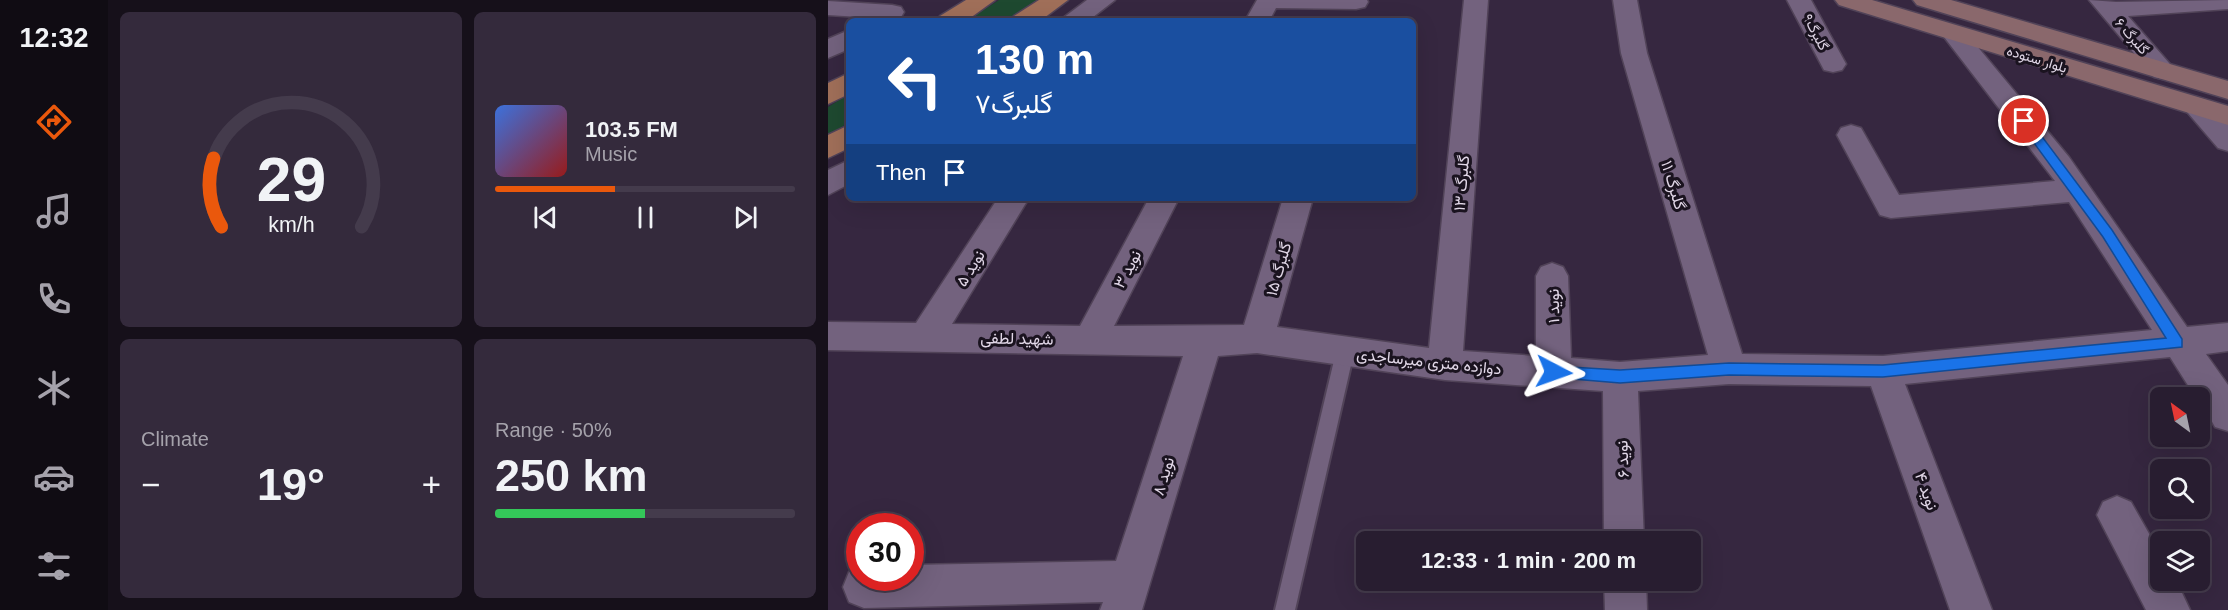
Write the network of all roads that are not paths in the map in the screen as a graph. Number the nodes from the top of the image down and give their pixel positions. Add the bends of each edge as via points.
1 (914, 0) edge
2 (983, 0) edge
3 (1056, 0) edge
4 (1103, 0) edge
5 (1476, 0) edge
6 (1625, 0) edge
7 (1799, 0) edge
8 (1847, 0) edge
9 (1925, 0) edge
10 (2228, 2) edge
11 (2106, 5) edge
12 (846, 6) edge
13 (1354, 8) edge
14 (885, 17) edge
15 (954, 18) edge
16 (1028, 18) edge
17 (1076, 18) edge
18 (1259, 18) edge
19 (1953, 33) junction
20 (846, 40) edge
21 (828, 50) edge
22 (1833, 64) dead end
23 (2163, 71) junction
24 (846, 84) edge
25 (2228, 90) edge
26 (828, 95) edge
27 (2196, 106) junction
28 (2228, 116) edge
29 (1851, 135) dead end
30 (846, 137) edge
31 (2228, 141) edge
32 (828, 148) edge
33 (846, 172) edge
34 (828, 184) edge
35 (2077, 190) junction
36 (1012, 201) edge
37 (1162, 201) edge
38 (1297, 201) edge
39 (1552, 276) dead end
40 (828, 336) edge
41 (926, 337) junction
42 (2228, 337) edge
43 (1090, 339) junction
44 (1257, 339) junction
45 (1205, 342) junction
46 (2177, 343) junction
47 (1345, 352) junction
48 (1445, 365) junction
49 (1729, 369) junction
50 (1883, 371) junction
51 (1554, 372) junction
52 (1620, 377) junction
53 (2228, 415) edge
54 (2117, 514) dead end
55 (1624, 531) edge
56 (924, 589) edge
57 (1625, 591) edge
58 (1126, 595) edge
59 (1285, 610) edge
60 (1626, 610) edge
61 (1971, 610) edge
62 (2169, 610) edge

1 - 14 street
2 - 15 main road
3 - 16 main road
4 - 17 street
5 - 48 street, گلبرگ ۱۳
6 - 49 street, گلبرگ ۱۱ via 1634,53
7 - 22 street, گلبرگ۹
8 - 19 main road, بلوار ستوده
9 - 23 main road, بلوار ستوده
10 - 11 street
11 - 23 street, گلبرگ ۶
12 - 14 street
13 - 18 street via 1268,1
19 - 27 main road, بلوار ستوده
19 - 35 street
20 - 21 street
23 - 25 main road, بلوار ستوده
24 - 26 main road
27 - 28 main road, بلوار ستوده
27 - 31 street
29 - 35 street via 1891,207
30 - 32 main road
33 - 34 street
35 - 46 street
36 - 41 street, نوید ۵
37 - 43 street, نوید ۳
38 - 44 street, گلبرگ ۱۵
39 - 51 street, نوید ۱
40 - 41 street, شهید لطفی
41 - 43 street, شهید لطفی
42 - 46 street, دوازده متری میرساجدی
43 - 45 street, شهید لطفی
44 - 45 street, دوازده متری میرساجدی
44 - 47 street, دوازده متری میرساجدی
45 - 58 street, نوید ۸
46 - 50 street, دوازده متری میرساجدی
46 - 53 street
47 - 48 street, دوازده متری میرساجدی
47 - 59 lane
48 - 51 street, دوازده متری میرساجدی
49 - 50 street, دوازده متری میرساجدی
49 - 52 street, دوازده متری میرساجدی
50 - 61 street, نوید ۴
51 - 52 street, دوازده متری میرساجدی
52 - 55 street, نوید ۶
54 - 62 street
56 - 58 street
57 - 60 street

